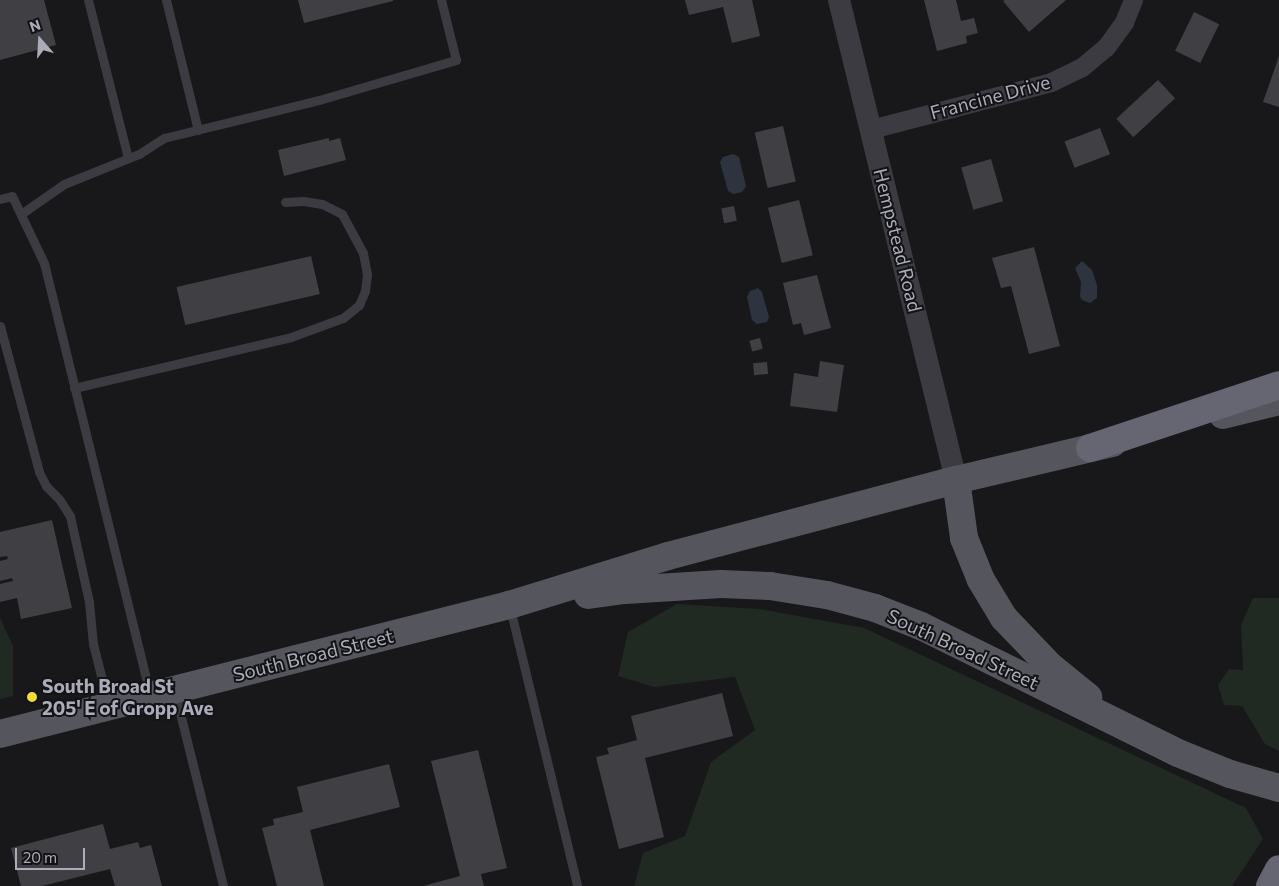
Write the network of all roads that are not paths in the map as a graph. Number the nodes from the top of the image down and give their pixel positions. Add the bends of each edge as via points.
1 (88, 0) edge
2 (166, 0) edge
3 (441, 0) edge
4 (839, 0) edge
5 (1133, 0) edge
6 (871, 129) junction
7 (198, 130) junction
8 (128, 158) junction
9 (0, 199) edge
10 (285, 202) dead end
11 (21, 214) junction
12 (0, 326) edge
13 (1279, 385) edge
14 (74, 388) junction
15 (1279, 401) edge
16 (1090, 448) junction
17 (956, 480) junction
18 (509, 605) junction
19 (163, 693) junction
20 (109, 706) junction
21 (1124, 726) junction
22 (0, 734) edge
23 (1279, 788) edge
24 (1279, 869) edge
25 (223, 886) edge
26 (576, 886) edge
27 (1270, 886) edge

1 - 8 lane
2 - 7 lane
3 - 7 lane via 456,60 319,100
4 - 6 street, Hempstead Road
5 - 6 street, Francine Drive via 1124,22 1106,47 1082,67 1051,82
6 - 17 street, Hempstead Road
7 - 8 lane via 164,138
8 - 11 lane via 64,184
9 - 11 lane via 12,196
10 - 14 lane via 312,202 342,214 363,253 368,274 359,305 343,318 291,337
11 - 14 lane via 44,264
12 - 20 lane via 39,472 70,516 89,602 93,644
13 - 16 highway
14 - 19 lane
15 - 16 main road, South Broad Street
16 - 17 main road, South Broad Street
17 - 18 main road, South Broad Street via 668,556
17 - 21 main road via 964,538 981,580 1004,618 1051,667
18 - 19 main road, South Broad Street
18 - 21 main road, South Broad Street via 625,590 720,584 770,586 827,595 875,608 921,626
18 - 26 lane
19 - 20 main road, South Broad Street
19 - 25 lane
20 - 22 main road, South Broad Street
21 - 23 main road, South Broad Street via 1222,771
24 - 27 highway

